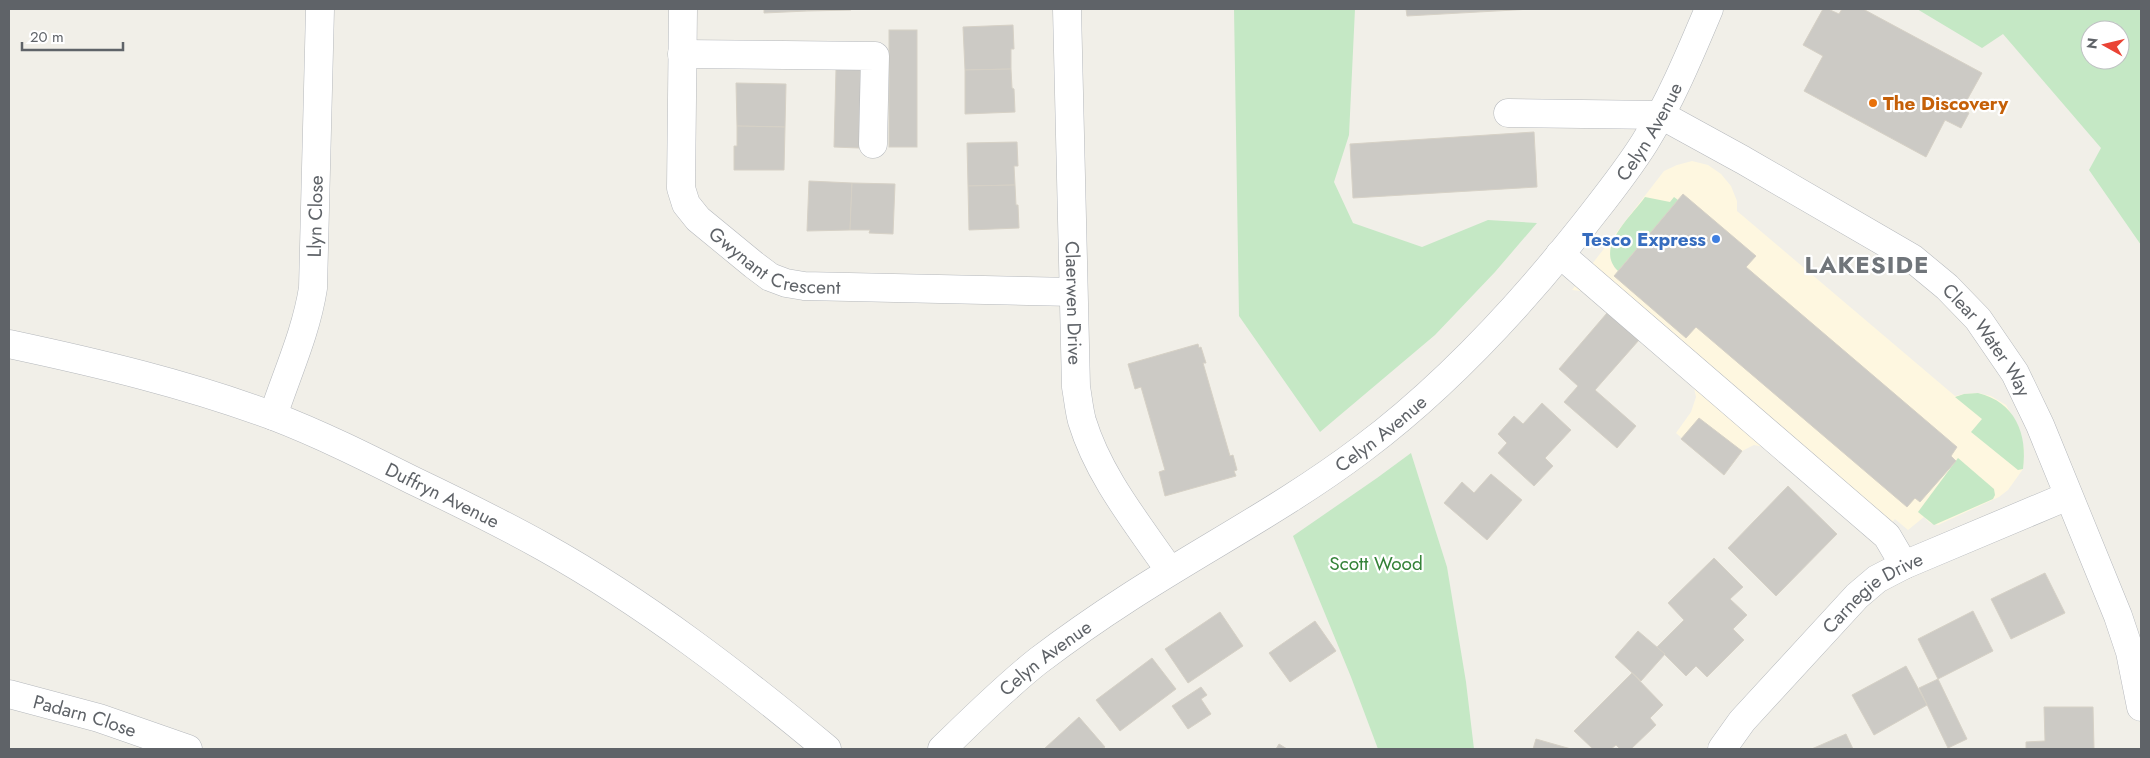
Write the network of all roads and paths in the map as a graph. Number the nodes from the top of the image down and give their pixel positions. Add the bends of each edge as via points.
1 (320, 9) edge
2 (683, 9) edge
3 (1067, 9) edge
4 (1709, 9) edge
5 (682, 54) junction
6 (1508, 113) dead end
7 (1661, 115) junction
8 (873, 144) dead end
9 (1560, 254) junction
10 (1073, 292) junction
11 (9, 344) edge
12 (273, 416) junction
13 (2068, 496) junction
14 (1904, 565) junction
15 (1170, 571) junction
16 (9, 694) edge
17 (2141, 706) edge
18 (188, 749) edge
19 (827, 749) edge
20 (942, 749) edge
21 (1722, 749) edge

1 - 12 street, Llyn Close via 313,288 303,334
2 - 5 street, Gwynant Crescent
3 - 10 street, Claerwen Drive
4 - 7 street, Celyn Avenue
5 - 8 street via 875,56
5 - 10 street, Gwynant Crescent via 680,169 686,204 698,219 770,277 804,286
6 - 7 street
7 - 9 street, Celyn Avenue via 1630,164
7 - 13 street, Clear Water Way via 1912,258 1947,287 1978,319 2015,373
9 - 14 street via 1887,536
9 - 15 street, Celyn Avenue via 1494,330 1446,377 1364,448 1284,503
10 - 15 street, Claerwen Drive via 1076,387 1082,421 1111,485
11 - 12 street, Duffryn Avenue via 159,380
12 - 19 street, Duffryn Avenue via 388,468 545,548 732,672
13 - 14 street, Carnegie Drive
13 - 17 street, Clear Water Way via 2130,652
14 - 21 street, Carnegie Drive via 1877,579 1858,596 1742,721
15 - 20 street, Celyn Avenue via 1037,662
16 - 18 street, Padarn Close via 99,718

